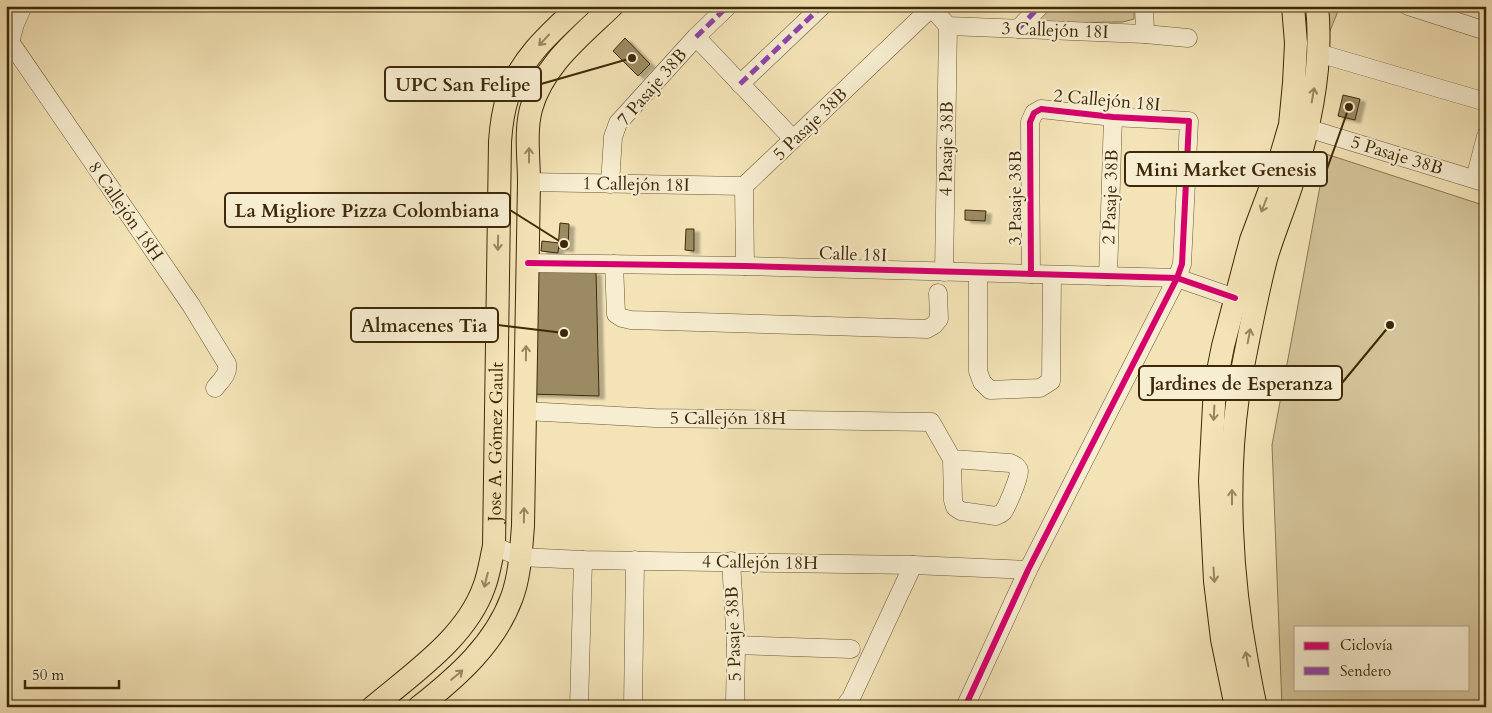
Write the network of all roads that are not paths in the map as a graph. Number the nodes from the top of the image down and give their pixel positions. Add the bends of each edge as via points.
1 (23, 6) edge
2 (579, 6) edge
3 (612, 6) edge
4 (728, 6) edge
5 (822, 6) edge
6 (1040, 6) edge
7 (1144, 6) edge
8 (1293, 6) edge
9 (1317, 6) edge
10 (1408, 6) edge
11 (932, 7) edge
12 (948, 26) junction
13 (1018, 29) junction
14 (1486, 31) edge
15 (1145, 34) junction
16 (696, 37) junction
17 (1188, 38) dead end
18 (8, 39) edge
19 (1318, 53) junction
20 (740, 84) junction
21 (1486, 102) edge
22 (1112, 117) junction
23 (1030, 122) joint
24 (1307, 128) junction
25 (1486, 136) edge
26 (793, 139) junction
27 (1480, 181) edge
28 (529, 182) junction
29 (610, 184) junction
30 (744, 186) junction
31 (528, 263) junction
32 (614, 264) junction
33 (744, 266) junction
34 (944, 272) junction
35 (978, 273) junction
36 (1031, 274) junction
37 (1052, 275) junction
38 (1108, 276) junction
39 (1177, 278) junction
40 (938, 293) dead end
41 (1236, 298) junction
42 (214, 388) dead end
43 (525, 411) junction
44 (952, 459) dead end
45 (494, 546) junction
46 (520, 556) junction
47 (583, 560) junction
48 (635, 560) junction
49 (731, 562) junction
50 (914, 565) junction
51 (1028, 570) junction
52 (736, 645) junction
53 (851, 648) dead end
54 (438, 699) edge
55 (577, 706) edge
56 (373, 707) edge
57 (419, 707) edge
58 (633, 707) edge
59 (735, 707) edge
60 (844, 707) edge
61 (965, 707) edge
62 (1236, 707) edge
63 (1256, 707) edge

1 - 18 street
2 -> 45 main road, Jose A. Gómez Gault via 530,56 515,81 503,116 499,151
28 -> 3 main road, Jose A. Gómez Gault via 528,131 538,89 569,48
4 - 16 street, 7 Pasaje 38B
5 - 20 street
6 - 13 street
7 - 15 street
8 -> 41 main road via 1296,42 1290,125 1251,240
9 - 19 main road
10 - 14 street
11 - 12 street
11 - 26 street, 5 Pasaje 38B
12 - 13 street, 3 Callejón 18I
12 - 34 street, 4 Pasaje 38B
13 - 15 street, 3 Callejón 18I
15 - 17 street, 3 Callejón 18I
16 - 20 street
16 - 29 street, 7 Pasaje 38B via 618,123 613,137
18 - 42 street, 8 Callejón 18H via 191,305 227,364 226,374
19 - 21 street
24 -> 19 main road
20 - 26 street
22 - 23 street, 2 Callejón 18I via 1040,109
22 - 38 street, 2 Pasaje 38B
22 - 39 street, 2 Callejón 18I via 1189,121 1182,264
23 - 36 street, 3 Pasaje 38B
24 - 27 street, 5 Pasaje 38B
63 -> 24 main road via 1240,620 1234,564 1232,447 1238,394 1264,268
25 - 27 street
26 - 30 street, 5 Pasaje 38B
28 - 29 street, 1 Callejón 18I
28 - 31 main road, Jose A. Gómez Gault
29 - 30 street, 1 Callejón 18I
30 - 33 street
31 - 32 street, Calle 18I
43 -> 31 main road, Jose A. Gómez Gault
32 - 33 street, Calle 18I
32 - 40 street via 616,314 631,320 927,329 939,319
33 - 34 street, Calle 18I
34 - 35 street, Calle 18I
35 - 36 street, Calle 18I
35 - 37 street via 978,370 982,382 990,390 1040,388 1051,381
36 - 37 street, Calle 18I
37 - 38 street, Calle 18I
38 - 39 street, Calle 18I
39 - 41 street, Calle 18I
39 - 51 street
41 -> 62 main road via 1215,386 1210,481 1214,581
43 - 44 street, 5 Callejón 18H via 655,418 931,422
46 -> 43 main road, Jose A. Gómez Gault
45 - 46 street, 4 Callejón 18H
45 -> 56 main road, Jose A. Gómez Gault via 484,587 462,627 443,648
46 - 47 street, 4 Callejón 18H
54 -> 46 main road, Jose A. Gómez Gault via 486,645 500,623 512,598
47 - 48 street, 4 Callejón 18H
47 - 55 street
48 - 49 street, 4 Callejón 18H
48 - 58 street
49 - 50 street, 4 Callejón 18H
49 - 52 street, 5 Pasaje 38B
50 - 51 street, 4 Callejón 18H
50 - 60 street
51 - 61 street
52 - 53 street
52 - 59 street, 5 Pasaje 38B
54 - 57 main road, Jose A. Gómez Gault

